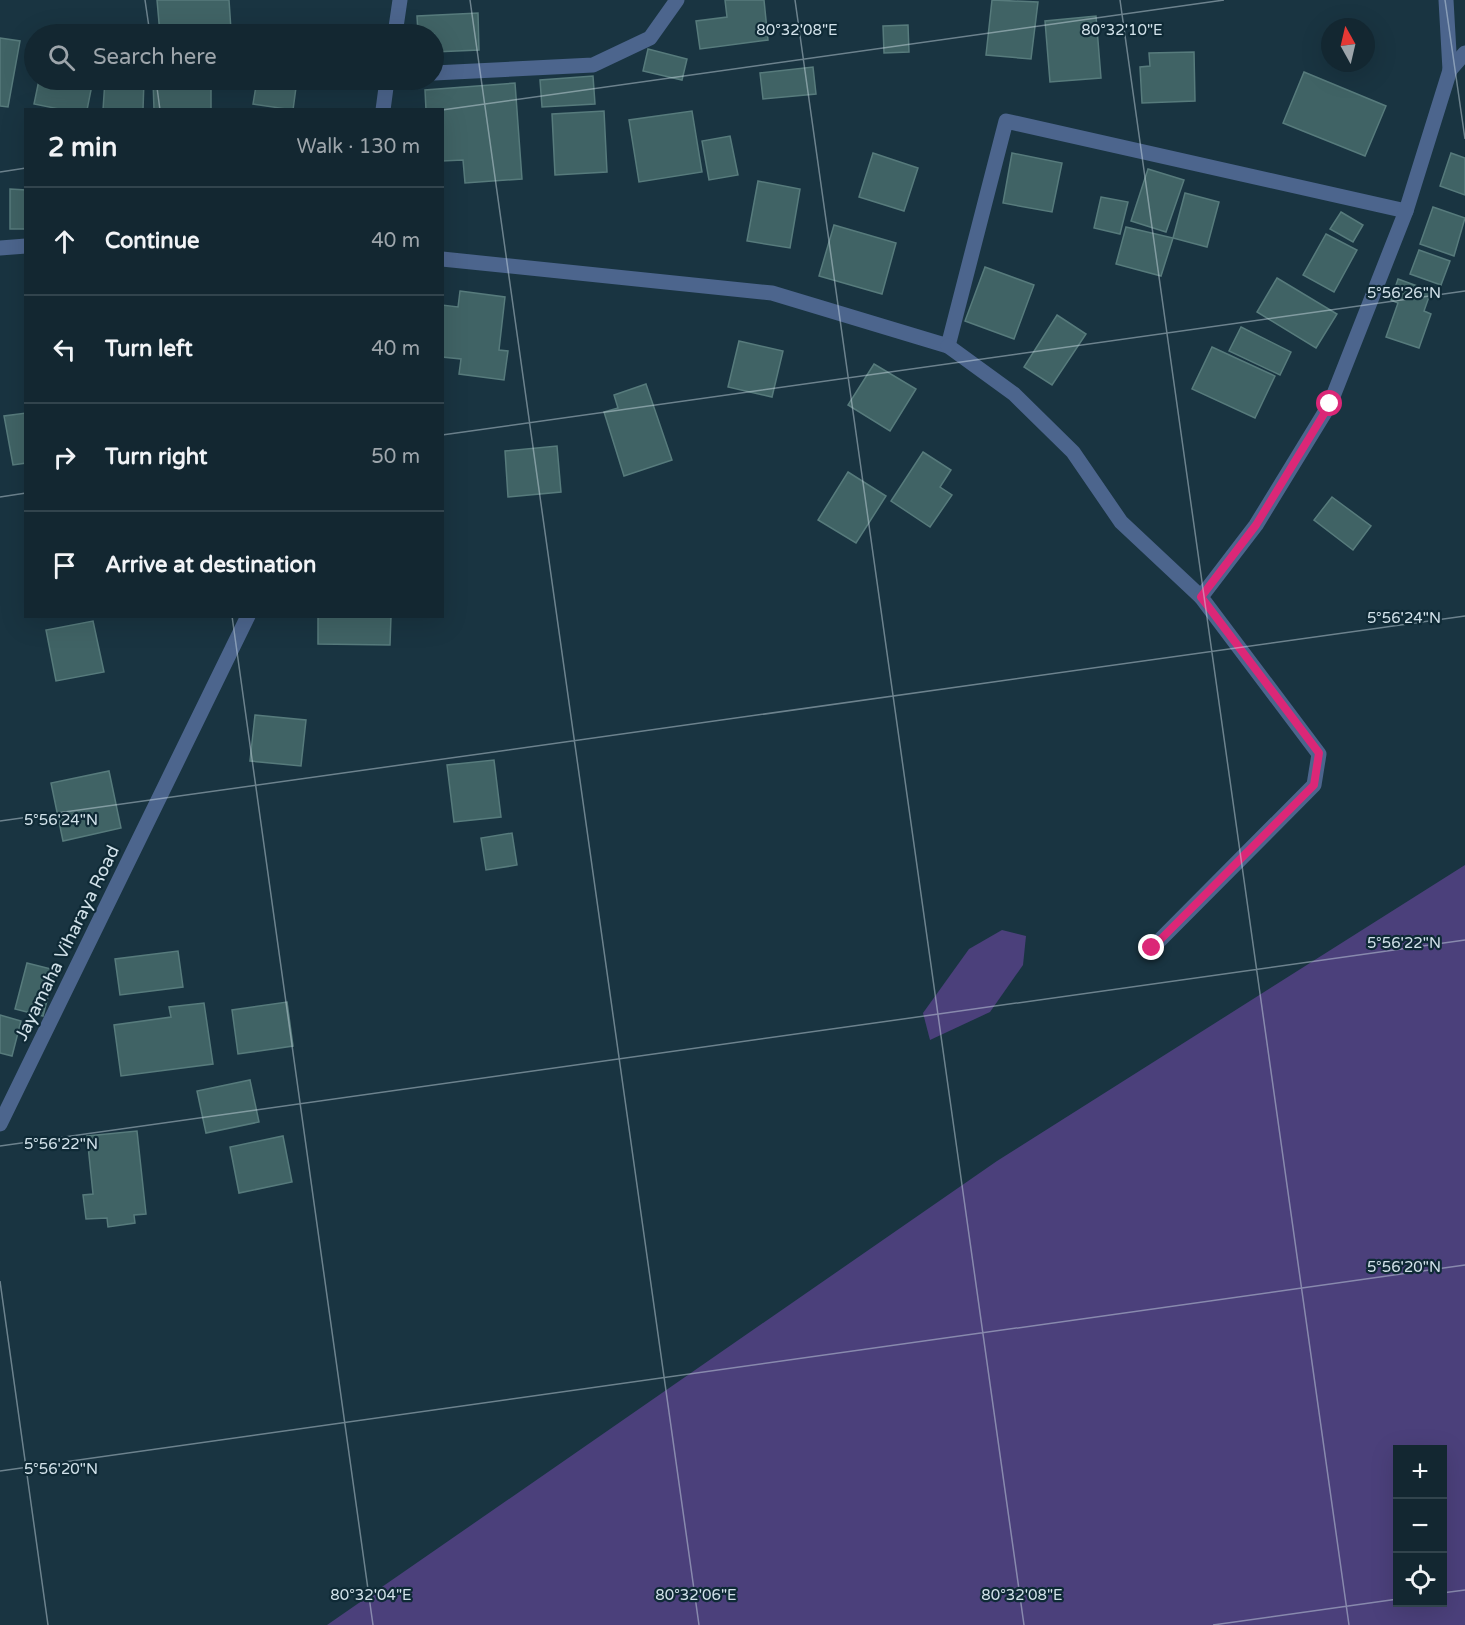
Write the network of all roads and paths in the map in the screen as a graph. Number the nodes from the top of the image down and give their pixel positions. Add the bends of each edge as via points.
1 (400, 0) edge
2 (677, 0) edge
3 (1446, 0) edge
4 (396, 24) edge
5 (1465, 53) edge
6 (1450, 70) junction
7 (444, 72) edge
8 (386, 90) edge
9 (383, 108) edge
10 (1406, 211) junction
11 (24, 246) edge
12 (0, 248) edge
13 (444, 259) edge
14 (948, 346) junction
15 (1201, 597) junction
16 (247, 618) edge
17 (1152, 948) dead end
18 (0, 1124) edge

1 - 4 street
2 - 7 street via 650,38 593,65
3 - 6 street
5 - 6 street
6 - 10 street
8 - 9 street
10 - 14 street via 1006,121
10 - 15 street via 1330,404 1256,525
11 - 12 street
13 - 14 street via 772,293
14 - 15 street via 1014,394 1073,452 1121,522
15 - 17 street via 1319,753 1314,785
16 - 18 street, Jayamaha Viharaya Road

